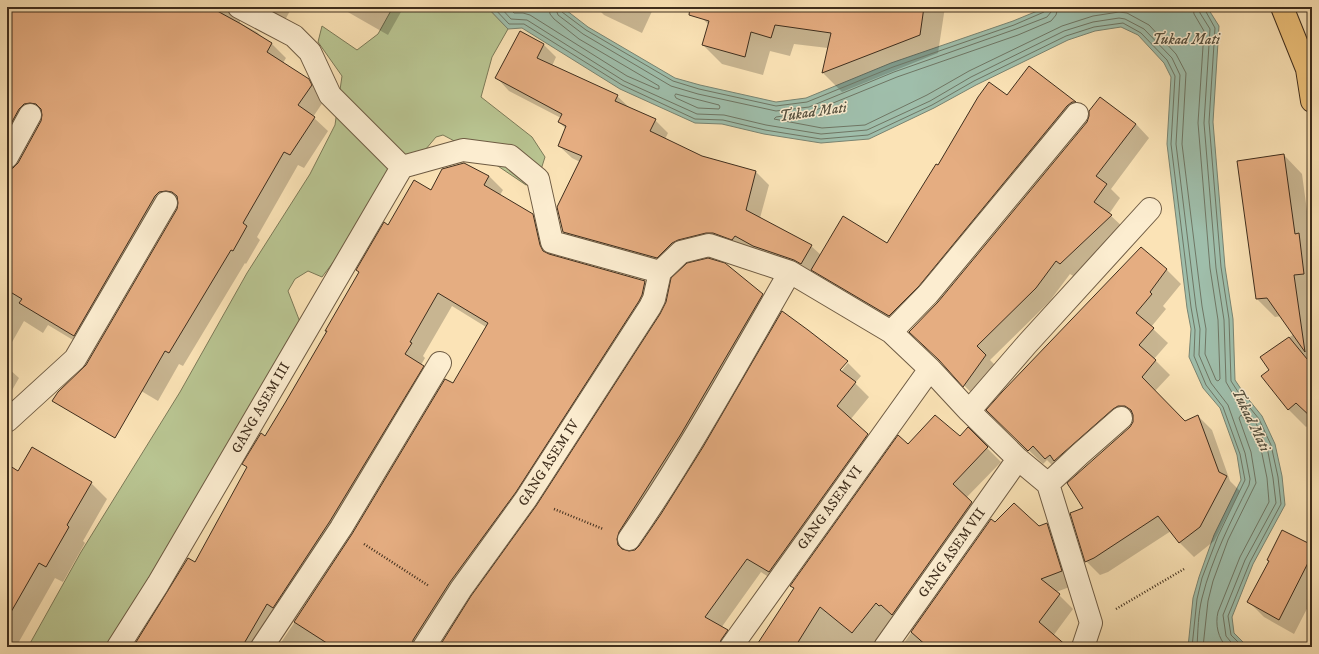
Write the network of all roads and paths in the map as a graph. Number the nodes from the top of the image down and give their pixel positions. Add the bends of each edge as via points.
1 (239, 7) edge
2 (1282, 7) edge
3 (1312, 101) edge
4 (1077, 114) dead end
5 (30, 116) dead end
6 (7, 156) edge
7 (402, 167) junction
8 (166, 203) dead end
9 (1150, 209) dead end
10 (660, 272) junction
11 (790, 272) junction
12 (891, 332) junction
13 (440, 363) dead end
14 (930, 369) junction
15 (969, 411) junction
16 (1121, 418) dead end
17 (7, 421) edge
18 (1018, 459) junction
19 (1048, 484) junction
20 (526, 499) junction
21 (341, 528) junction
22 (629, 539) joint
23 (1184, 570) dead end
24 (452, 603) junction
25 (1091, 623) junction
26 (118, 647) edge
27 (262, 647) edge
28 (424, 647) edge
29 (731, 647) edge
30 (885, 647) edge
31 (1084, 647) edge

1 - 7 street via 294,36 310,52 330,95
2 - 3 highway via 1307,69
4 - 12 street via 928,294
5 - 6 street
7 - 10 street via 463,150 510,156 538,179 552,242
7 - 26 street, GANG ASEM III via 158,584
8 - 17 street via 75,359
9 - 15 street
10 - 11 street via 681,252 709,245
10 - 20 street, GANG ASEM IV via 650,307
11 - 12 street
11 - 22 street via 689,445
12 - 14 street
13 - 21 street
14 - 15 street
14 - 29 street, GANG ASEM VI
15 - 18 street
16 - 19 street
18 - 19 street
18 - 30 street, GANG ASEM VII
19 - 25 street
20 - 22 path
20 - 24 street, GANG ASEM IV
21 - 24 path
21 - 27 street
23 - 25 path
24 - 28 street, GANG ASEM IV
25 - 31 street

